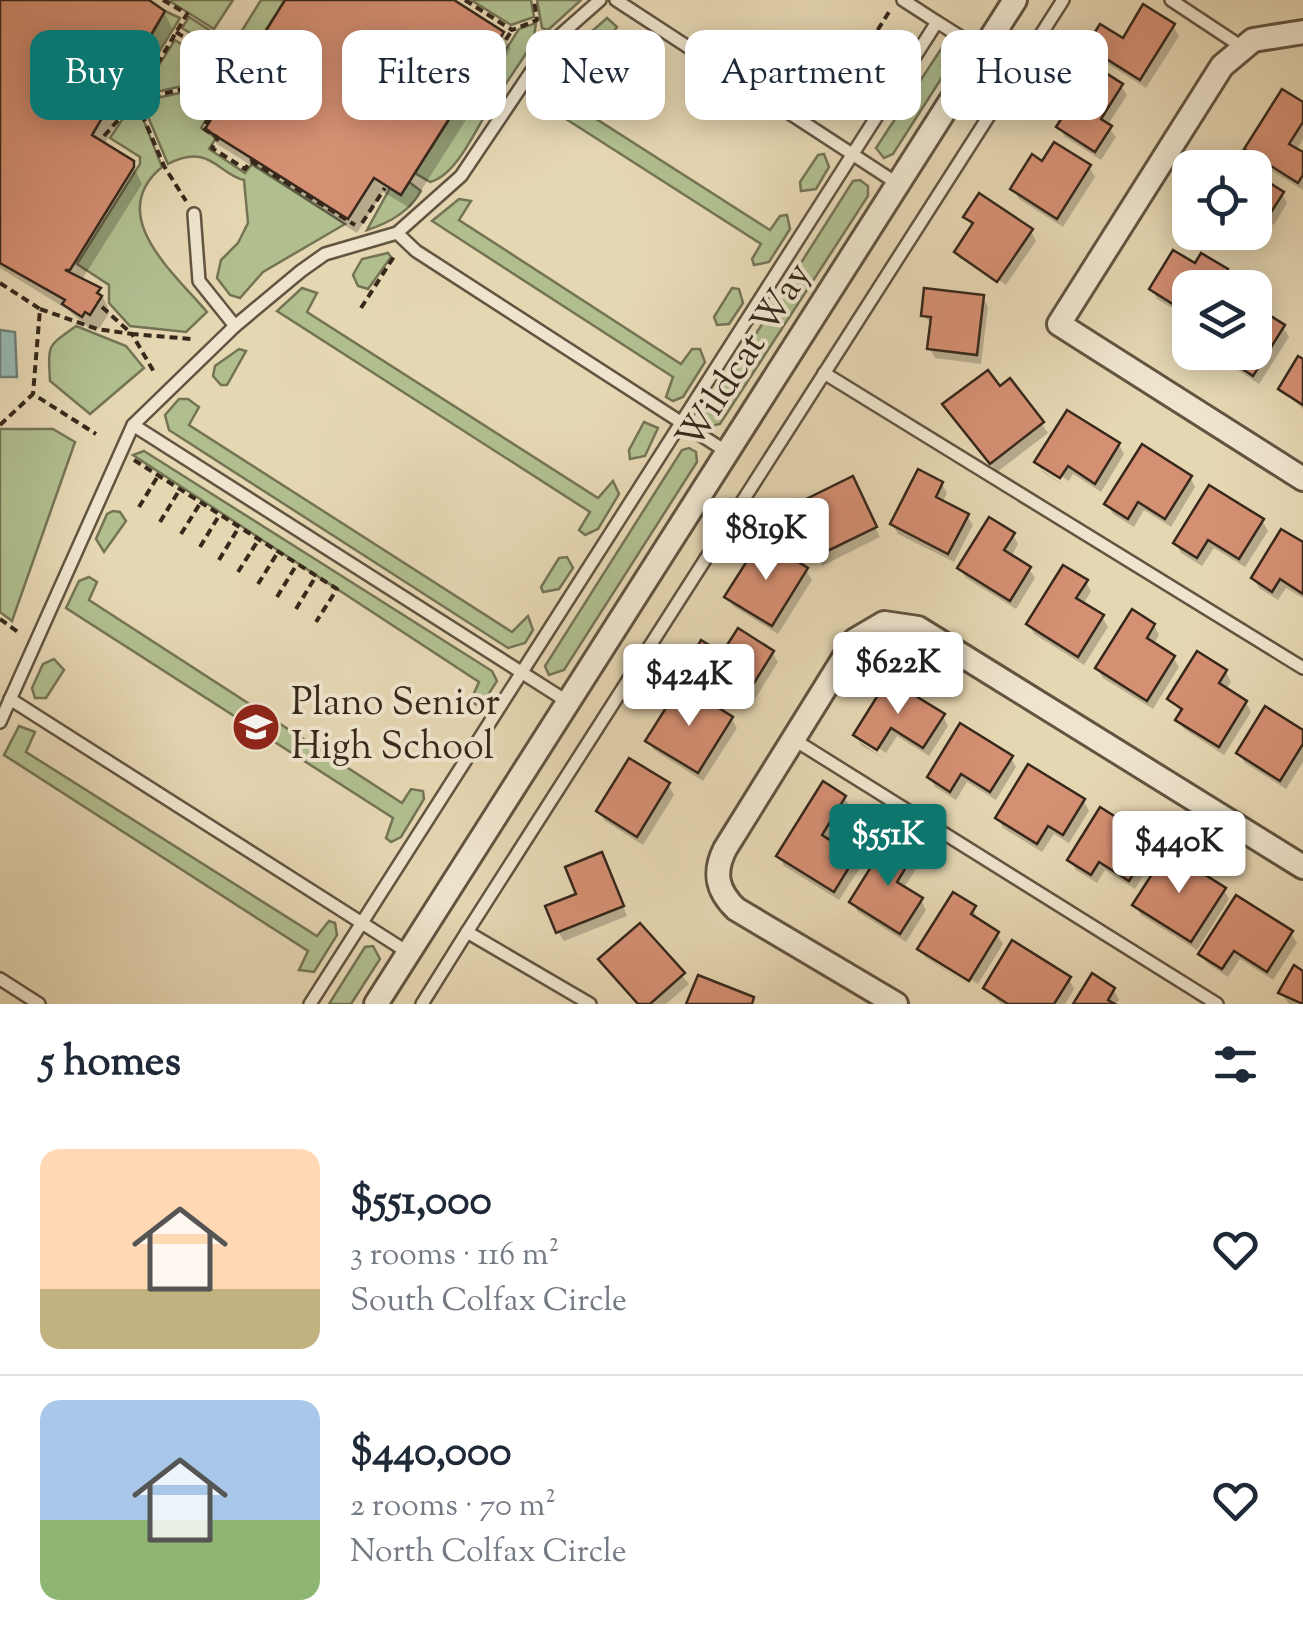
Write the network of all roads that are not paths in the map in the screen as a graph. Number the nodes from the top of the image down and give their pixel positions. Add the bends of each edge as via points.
1 (600, 0) edge
2 (616, 0) edge
3 (900, 0) edge
4 (1015, 0) edge
5 (1062, 0) edge
6 (1170, 0) edge
7 (938, 22) junction
8 (950, 30) edge
9 (996, 30) edge
10 (1303, 32) edge
11 (1242, 47) junction
12 (941, 117) edge
13 (853, 154) junction
14 (898, 184) junction
15 (194, 214) road end
16 (397, 233) junction
17 (235, 326) junction
18 (824, 373) junction
19 (682, 422) junction
20 (133, 425) junction
21 (727, 452) junction
22 (1303, 479) edge
23 (1303, 668) edge
24 (522, 673) junction
25 (10, 700) junction
26 (568, 702) junction
27 (0, 722) edge
28 (793, 739) junction
29 (1303, 867) edge
30 (362, 923) junction
31 (467, 932) junction
32 (409, 952) junction
33 (0, 979) edge
34 (40, 1004) edge
35 (310, 1004) edge
36 (376, 1004) edge
37 (422, 1004) edge
38 (590, 1004) edge
39 (896, 1004) edge
40 (1217, 1004) edge

1 - 16 lane via 549,46 460,176
2 - 13 lane
3 - 7 lane
4 - 9 street, Wildcat Way
5 - 18 lane
6 - 11 lane
7 - 8 lane
7 - 13 lane
10 - 11 street via 1273,34
11 - 22 street via 1222,66 1059,324
12 - 14 street, Wildcat Way
13 - 14 lane
13 - 19 lane
14 - 21 street, Wildcat Way
15 - 17 lane via 199,281
16 - 17 lane via 325,254
16 - 19 lane
17 - 20 lane
18 - 23 lane
18 - 31 lane
19 - 21 lane
19 - 24 lane
20 - 24 lane
20 - 25 lane
21 - 26 street, Wildcat Way
24 - 26 lane
24 - 30 lane
25 - 27 lane
25 - 30 lane
26 - 32 street, Wildcat Way
28 - 29 street via 854,640 881,612 931,636
28 - 39 street via 719,862 719,888 726,900
28 - 40 lane
30 - 32 lane
30 - 35 lane
31 - 37 lane
31 - 38 lane
32 - 36 street, Wildcat Way
33 - 34 lane

